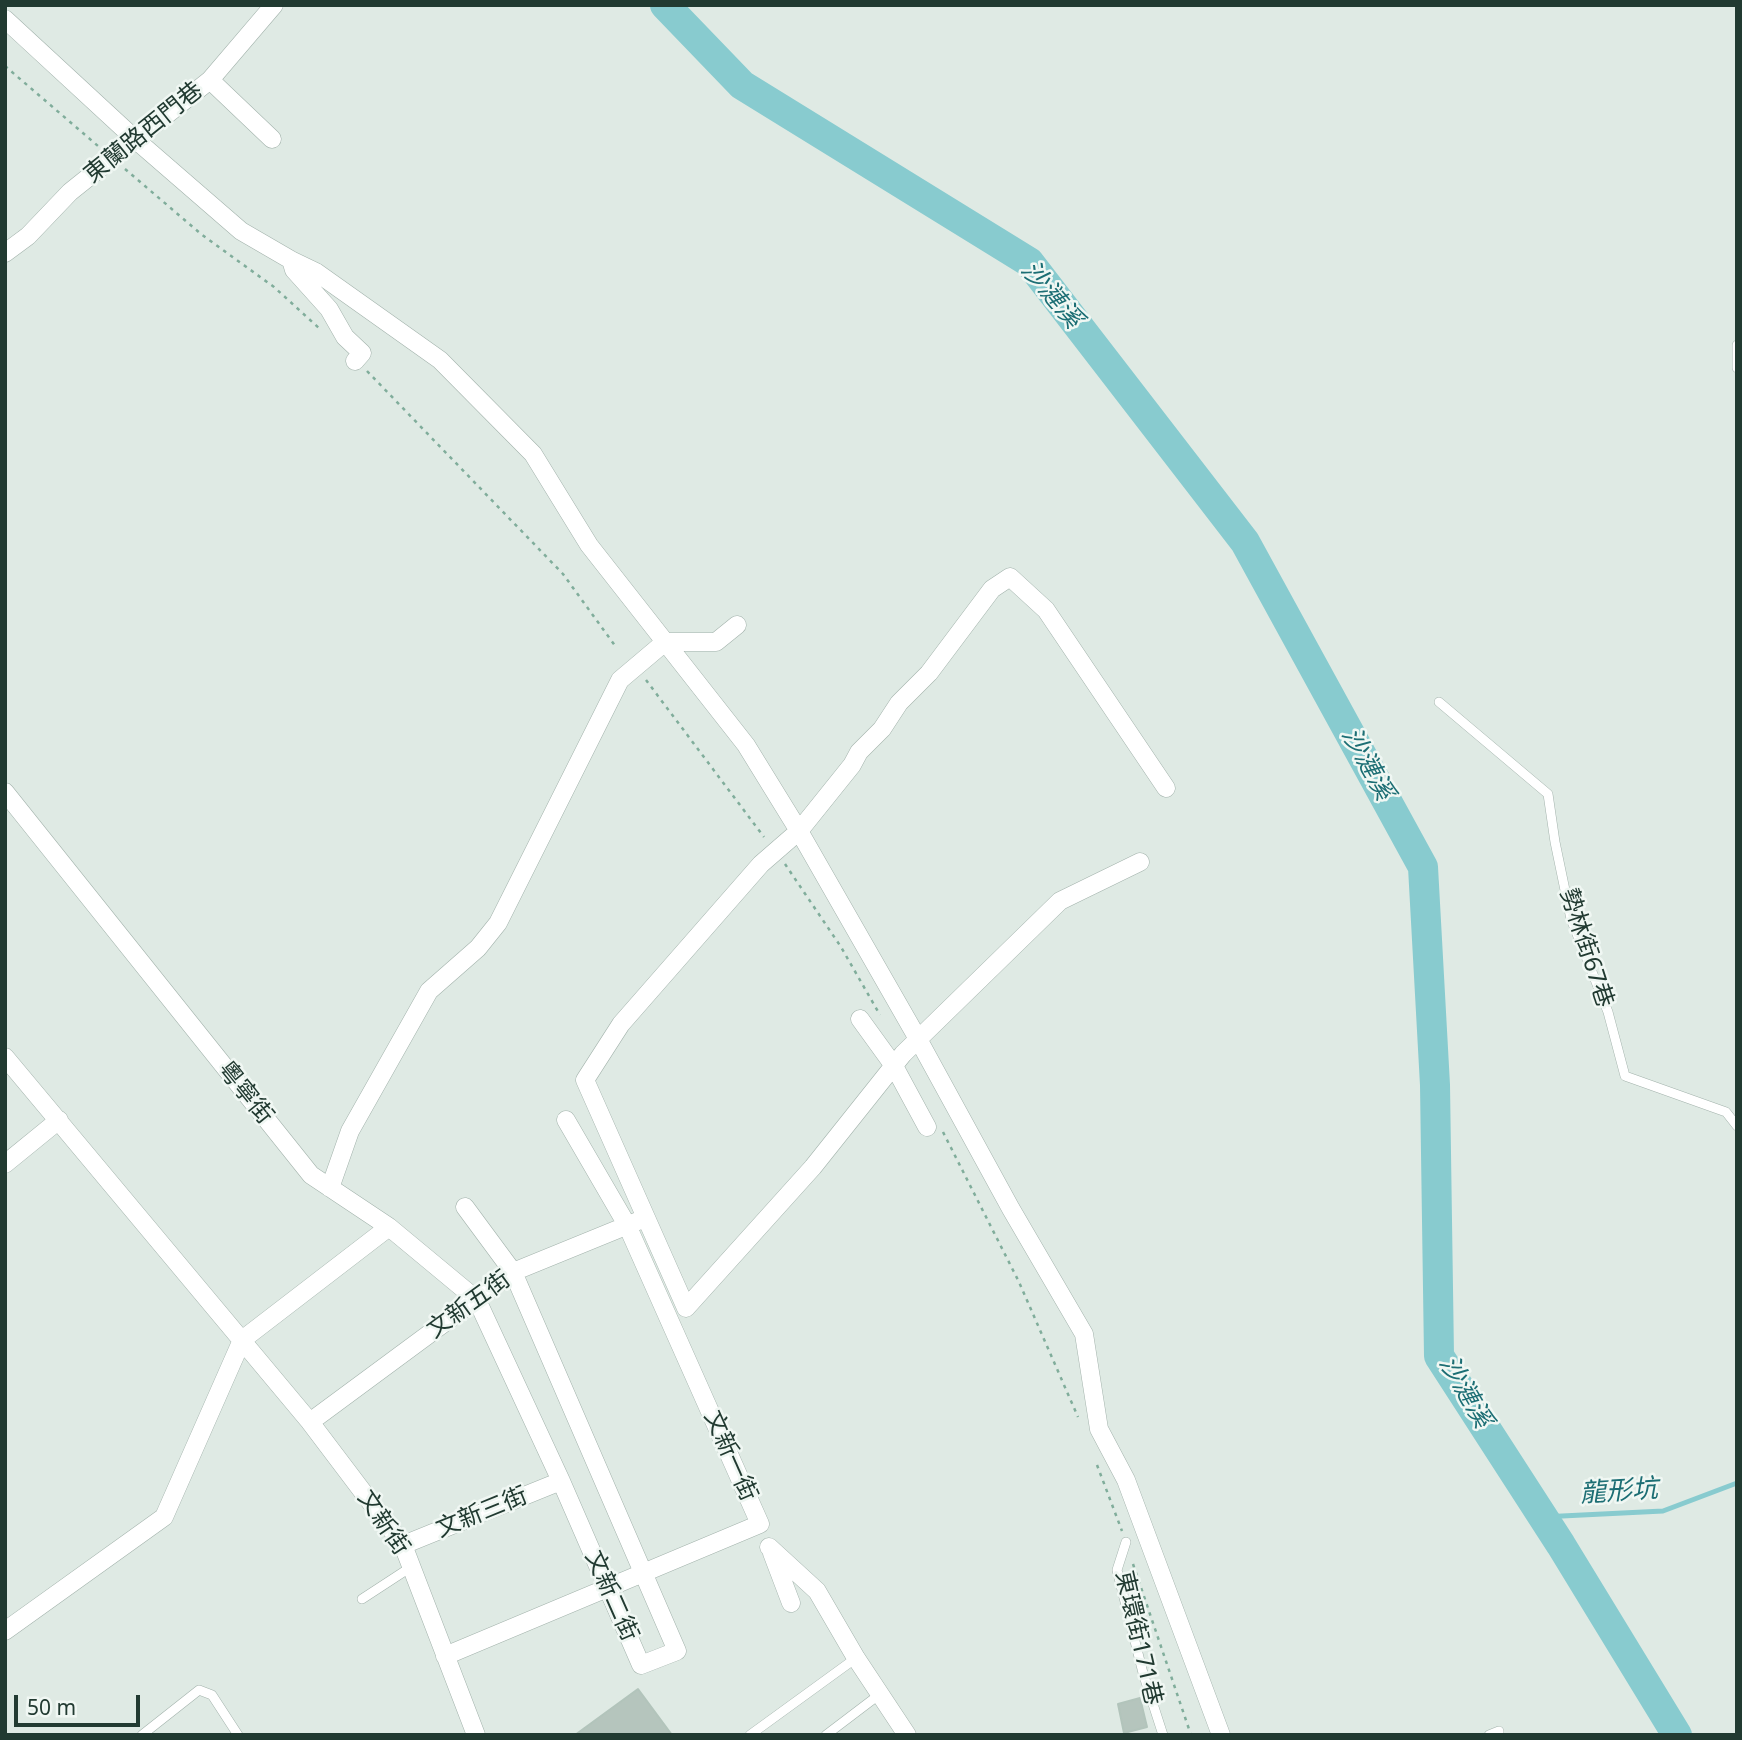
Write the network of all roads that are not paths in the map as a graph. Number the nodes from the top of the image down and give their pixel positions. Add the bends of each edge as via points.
1 (274, 5) edge
2 (5, 19) edge
3 (210, 80) junction
4 (272, 139) dead end
5 (136, 140) junction
6 (5, 253) edge
7 (290, 260) junction
8 (1737, 345) edge
9 (355, 361) road end
10 (1737, 368) edge
11 (737, 625) dead end
12 (665, 642) junction
13 (1439, 702) dead end
14 (1166, 788) dead end
15 (5, 792) edge
16 (799, 831) junction
17 (1140, 862) dead end
18 (860, 1019) dead end
19 (918, 1039) junction
20 (5, 1058) edge
21 (894, 1066) junction
22 (59, 1120) junction
23 (566, 1120) dead end
24 (1737, 1126) edge
25 (935, 1128) road end
26 (5, 1164) edge
27 (330, 1188) junction
28 (465, 1207) dead end
29 (645, 1218) junction
30 (627, 1225) junction
31 (389, 1227) junction
32 (513, 1272) junction
33 (477, 1300) junction
34 (242, 1340) junction
35 (310, 1422) junction
36 (561, 1481) junction
37 (760, 1524) junction
38 (1126, 1542) road end
39 (402, 1545) junction
40 (769, 1547) junction
41 (411, 1567) junction
42 (644, 1572) junction
43 (606, 1588) junction
44 (362, 1599) dead end
45 (791, 1603) dead end
46 (5, 1630) edge
47 (445, 1656) junction
48 (856, 1658) junction
49 (880, 1694) junction
50 (142, 1735) edge
51 (238, 1735) edge
52 (476, 1735) edge
53 (750, 1735) edge
54 (826, 1735) edge
55 (907, 1735) edge
56 (1163, 1735) edge
57 (1221, 1735) edge
58 (1489, 1735) edge
59 (1499, 1735) edge

1 - 3 street, 東蘭路西門巷
2 - 5 street
3 - 4 street
3 - 5 street, 東蘭路西門巷
5 - 6 street, 東蘭路西門巷 via 70,192
5 - 7 street via 241,230
7 - 9 street via 362,354
7 - 12 street via 316,272 450,369 533,454 589,545
8 - 10 lane
11 - 12 street via 716,642
12 - 16 street via 746,745
12 - 27 street via 620,680 498,923 478,948 429,991 350,1131
13 - 24 lane, 勢林街67巷 via 1548,794 1571,919 1608,1012 1625,1076 1726,1112
14 - 16 street via 1046,610 1010,577 992,589
15 - 27 street, 粵寧街 via 311,1175
16 - 19 street
16 - 29 street via 761,864 621,1024 585,1080
17 - 19 street via 1060,901
18 - 21 street
19 - 21 street
19 - 57 street via 1084,1334 1099,1429 1126,1480
20 - 22 street
21 - 25 street
21 - 29 street via 813,1167 686,1307
22 - 26 street
22 - 34 street
23 - 30 street, 文新一街
27 - 31 street, 粵寧街
28 - 32 street, 文新二街
29 - 30 street, 文新五街
30 - 32 street, 文新五街
30 - 37 street, 文新一街
31 - 33 street, 文新二街
31 - 34 street
32 - 33 street, 文新五街
32 - 42 street, 文新二街
33 - 35 street, 文新五街
33 - 36 street, 文新二街
34 - 35 street, 文新街
34 - 46 street via 164,1517
35 - 39 street, 文新街
36 - 39 street, 文新三街
36 - 43 street, 文新二街
37 - 40 street
37 - 42 street, 文新一街
38 - 56 lane, 東環街171巷 via 1117,1570
39 - 41 street, 文新街
40 - 45 street
40 - 48 street via 817,1591
41 - 44 lane
41 - 47 street, 文新街
42 - 43 street, 文新一街
42 - 43 street, 文新二街 via 677,1651 641,1665
43 - 47 street, 文新一街
47 - 52 street, 文新街
48 - 49 street
48 - 53 lane
49 - 54 lane
49 - 55 street
50 - 51 lane via 199,1690 212,1695
58 - 59 lane via 1499,1731

